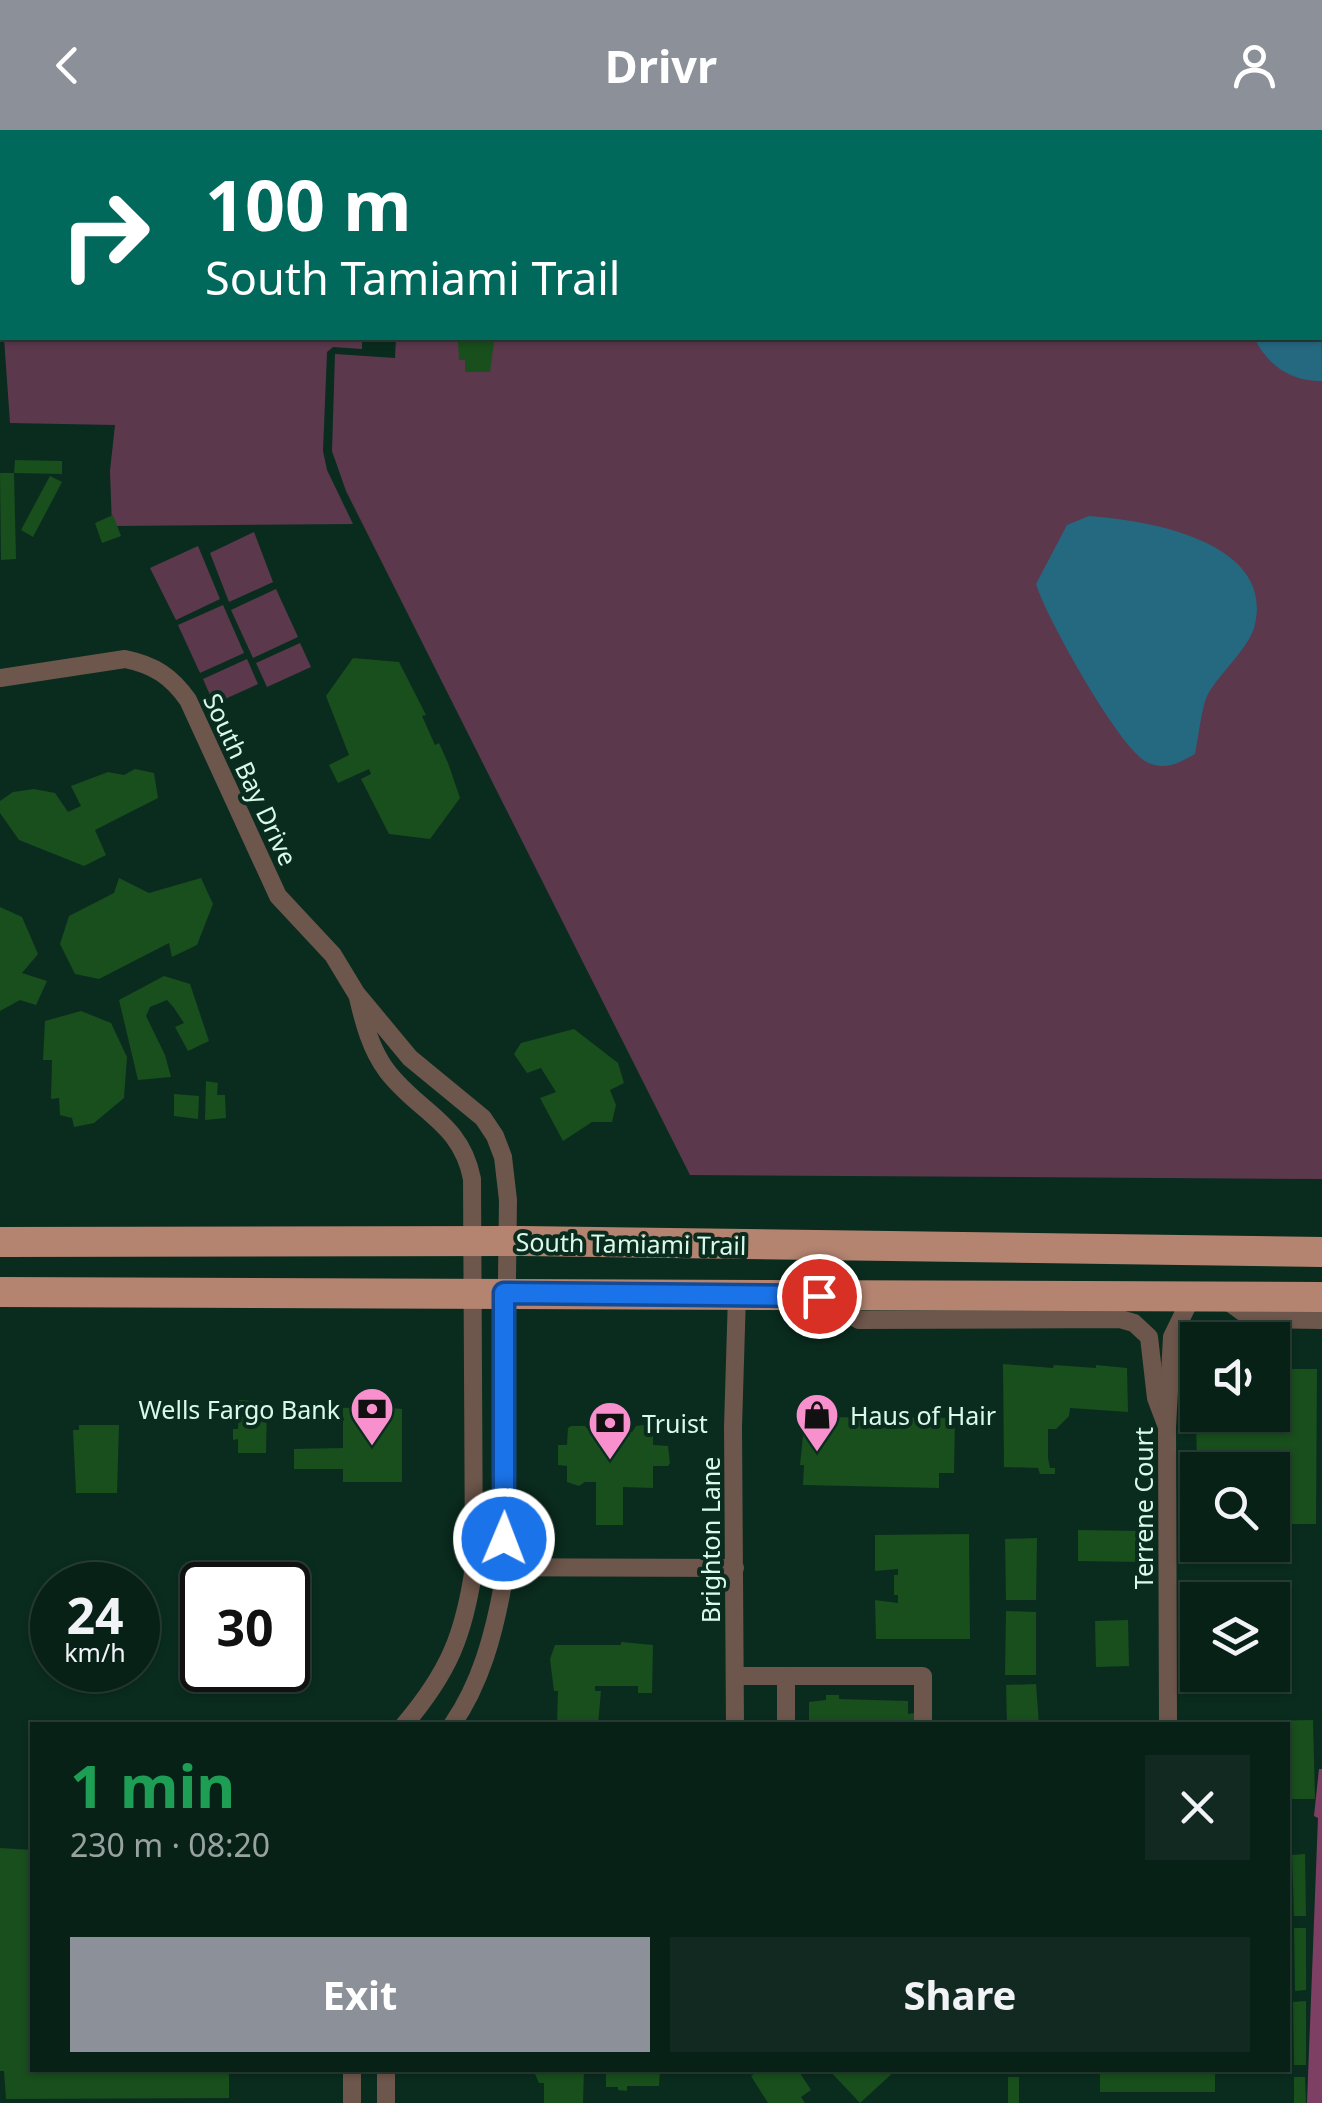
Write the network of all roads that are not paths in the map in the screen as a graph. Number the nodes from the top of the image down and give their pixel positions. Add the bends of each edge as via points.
1 (0, 678) edge
2 (356, 993) junction
3 (506, 1241) junction
4 (0, 1242) edge
5 (470, 1242) junction
6 (1322, 1252) edge
7 (0, 1292) edge
8 (470, 1292) junction
9 (504, 1293) junction
10 (736, 1295) junction
11 (819, 1296) junction
12 (1207, 1296) junction
13 (1320, 1302) edge
14 (1167, 1426) junction
15 (474, 1567) junction
16 (504, 1567) junction
17 (735, 1568) junction
18 (736, 1676) junction
19 (786, 1676) junction
20 (406, 1722) edge
21 (454, 1722) edge
22 (736, 1722) edge
23 (786, 1722) edge
24 (923, 1722) edge
25 (1168, 1722) edge
26 (352, 2072) edge
27 (386, 2072) edge
28 (352, 2103) edge
29 (386, 2103) edge

1 - 2 street, South Bay Drive via 125,659 145,663 177,684 278,896 333,955
2 - 3 street, South Bay Drive via 410,1058 483,1118 495,1136 506,1178
2 - 5 street, South Bay Drive via 364,1027 387,1071 460,1143 472,1179
3 - 5 main road, South Tamiami Trail
3 - 6 main road, South Tamiami Trail
3 - 9 street, South Bay Drive
4 - 5 main road, South Tamiami Trail
5 - 8 street, South Bay Drive
7 - 8 main road, South Tamiami Trail
8 - 9 main road, South Tamiami Trail
8 - 15 street, South Bay Drive
9 - 10 main road, South Tamiami Trail
9 - 16 street, South Bay Drive
10 - 11 main road, South Tamiami Trail
10 - 17 street, Brighton Lane
11 - 12 main road, South Tamiami Trail
11 - 14 street via 859,1320 1134,1323 1149,1337 1156,1398
12 - 13 main road, South Tamiami Trail
12 - 14 street, Terrene Court via 1172,1337
14 - 25 street, Terrene Court
15 - 16 street
15 - 20 street, South Bay Drive via 454,1653
16 - 17 street
16 - 21 street, South Bay Drive via 491,1642
17 - 18 street, Brighton Lane
18 - 19 street
18 - 22 street, Brighton Lane
19 - 23 street
19 - 24 street via 923,1676
26 - 28 street
27 - 29 street

